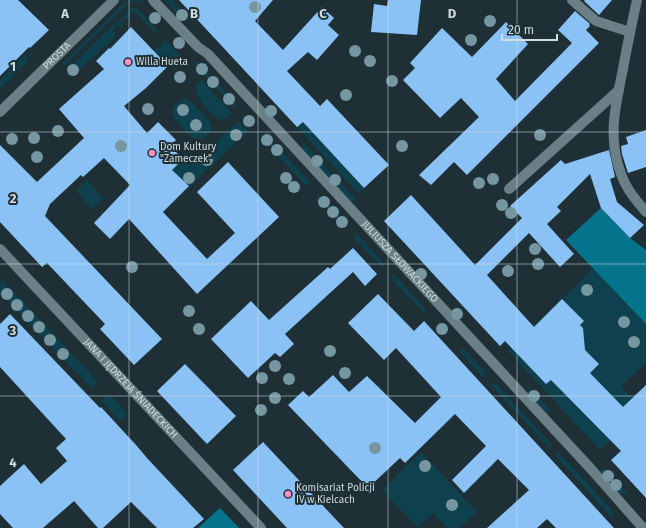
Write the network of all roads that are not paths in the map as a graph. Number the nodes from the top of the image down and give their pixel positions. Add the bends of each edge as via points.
1 (114, 0) edge
2 (153, 0) edge
3 (572, 0) edge
4 (637, 0) edge
5 (630, 32) junction
6 (618, 90) junction
7 (0, 112) edge
8 (509, 189) dead end
9 (646, 212) edge
10 (0, 249) edge
11 (261, 528) edge
12 (643, 528) edge

1 - 7 street, PROSTA
2 - 12 street, JULIUSZA SŁOWACKIEGO via 198,47 208,54
3 - 5 street via 596,21
4 - 5 street
5 - 6 street
6 - 8 street
6 - 9 street via 613,136 616,160 625,185
10 - 11 street, JANA I JĘDRZEJA ŚNIADECKICH

